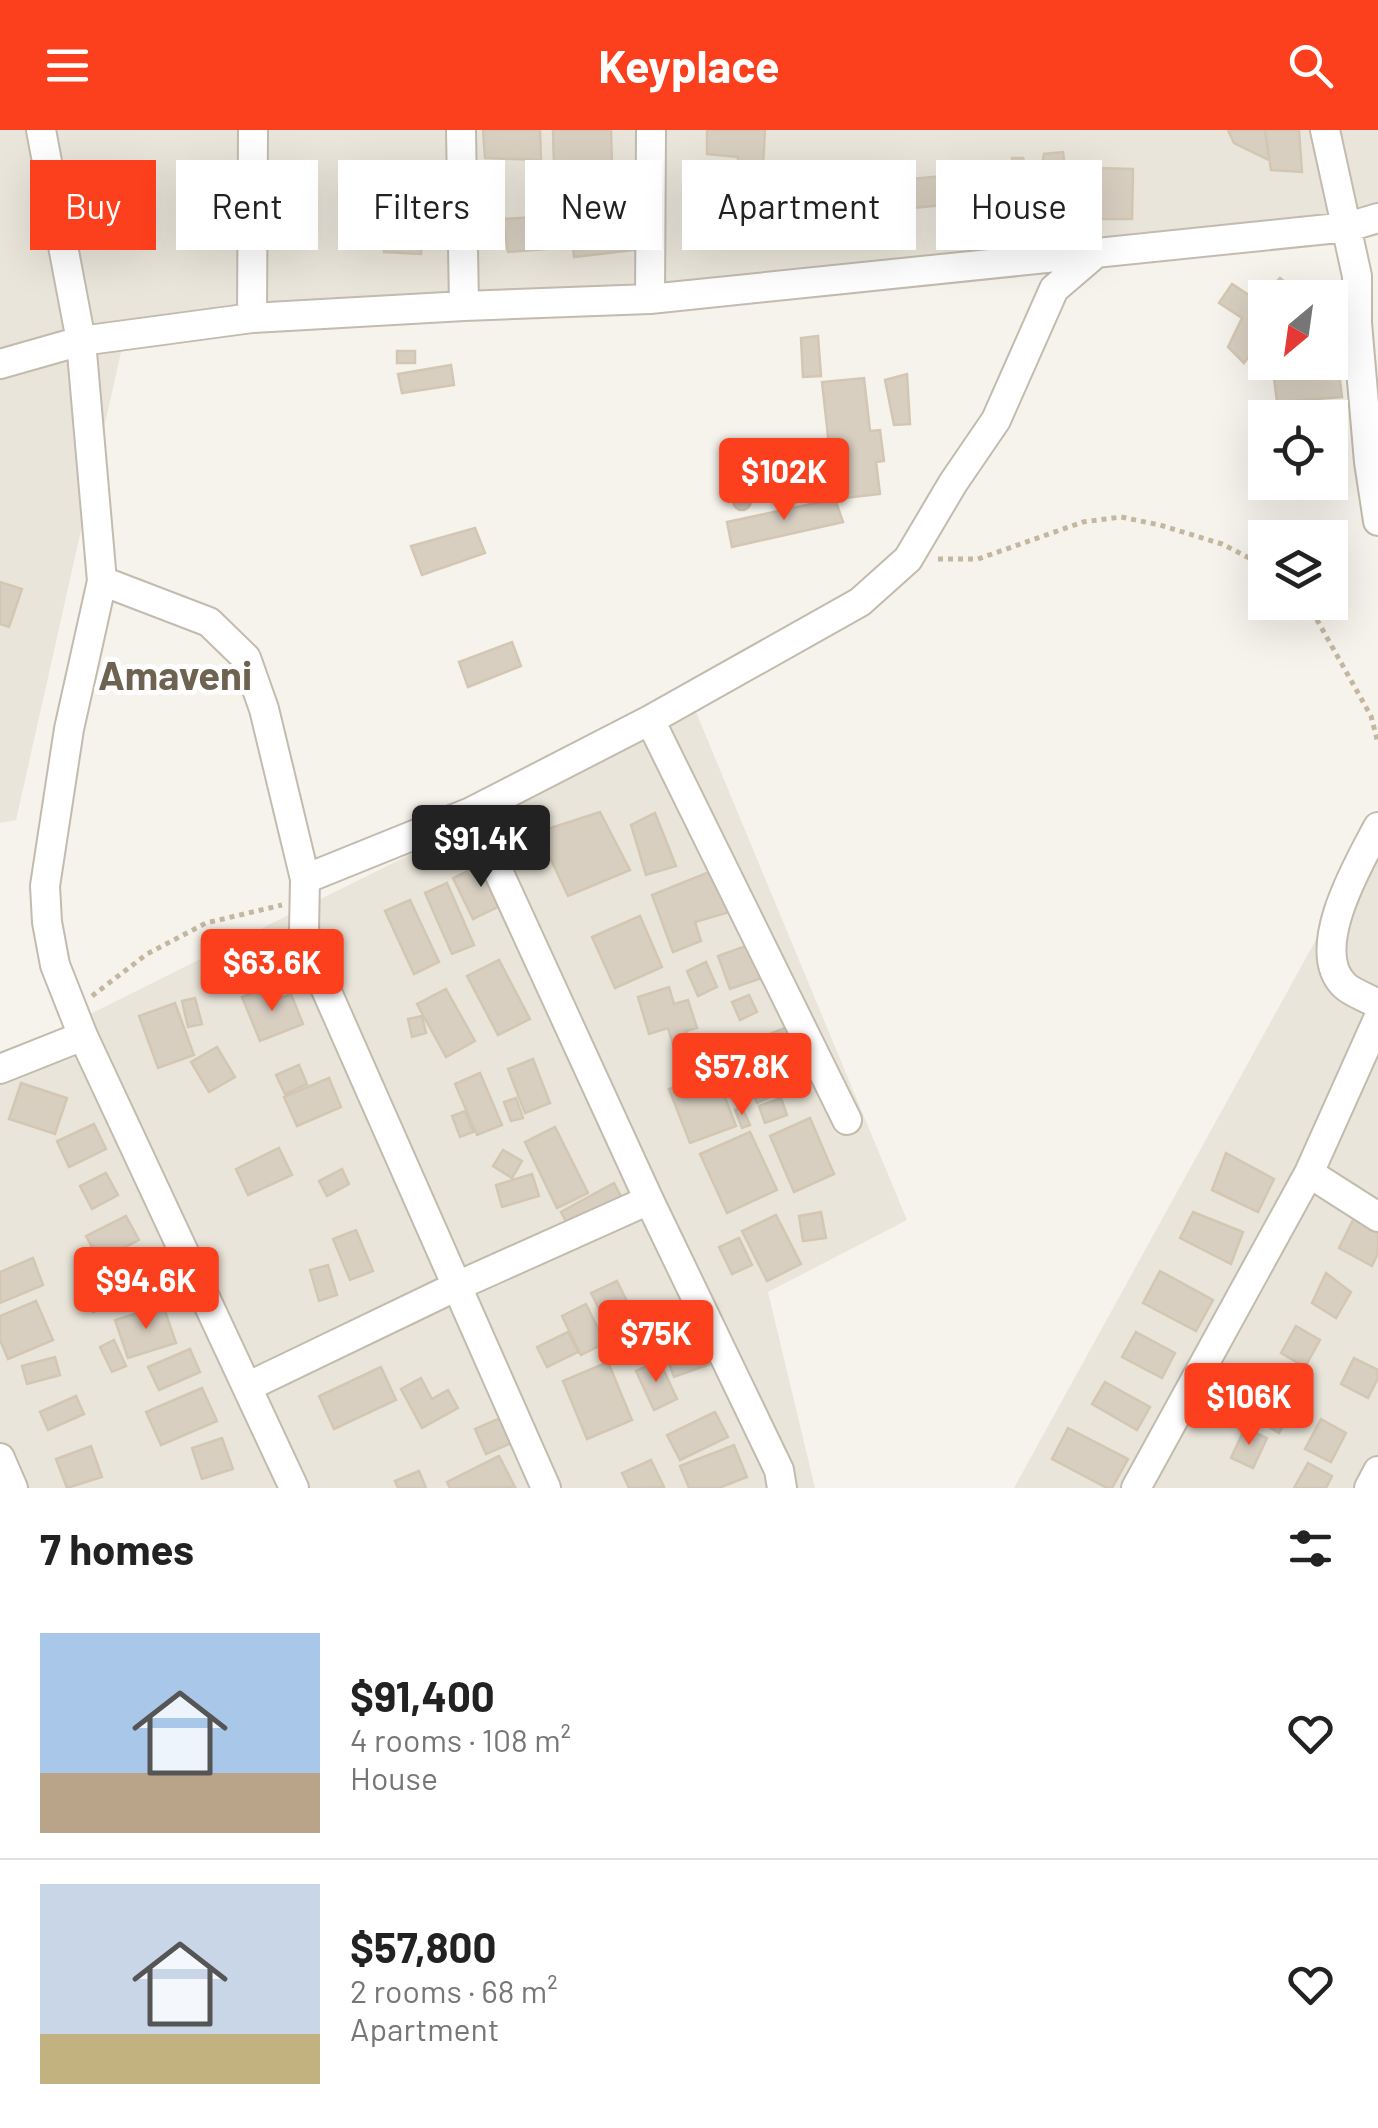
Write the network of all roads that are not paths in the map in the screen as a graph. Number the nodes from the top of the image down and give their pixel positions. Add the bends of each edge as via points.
1 (41, 130) edge
2 (253, 130) edge
3 (461, 130) edge
4 (651, 130) edge
5 (1325, 130) edge
6 (1378, 218) edge
7 (1348, 227) junction
8 (1096, 253) junction
9 (650, 299) junction
10 (464, 306) junction
11 (252, 318) junction
12 (81, 341) junction
13 (2, 370) edge
14 (1378, 521) edge
15 (102, 581) junction
16 (650, 720) junction
17 (472, 812) junction
18 (1378, 827) edge
19 (304, 889) junction
20 (1378, 1004) edge
21 (1378, 1020) edge
22 (78, 1022) junction
23 (0, 1069) edge
24 (847, 1120) dead end
25 (1308, 1173) junction
26 (648, 1200) junction
27 (1378, 1217) edge
28 (455, 1287) junction
29 (246, 1387) junction
30 (0, 1458) edge
31 (1378, 1472) edge
32 (13, 1488) edge
33 (294, 1488) edge
34 (546, 1488) edge
35 (782, 1488) edge
36 (1136, 1488) edge
37 (1369, 1488) edge

1 - 12 street
2 - 11 street
3 - 10 street
4 - 9 street
5 - 7 street
6 - 7 street
7 - 8 street
7 - 14 street
8 - 9 street
8 - 16 street via 1054,290 996,420 908,559 860,602
9 - 10 street
10 - 11 street
11 - 12 street
12 - 13 street
12 - 15 street
15 - 19 street via 209,622 246,658 264,709
15 - 22 street via 69,729 45,886 54,965
16 - 17 street
16 - 24 street
17 - 19 street
17 - 26 street
18 - 20 street via 1333,923 1330,959 1344,984
19 - 28 street via 304,930 316,967
21 - 25 street
22 - 23 street
22 - 29 street
25 - 27 street
25 - 36 street
26 - 28 street
26 - 35 street
28 - 29 street
28 - 34 street
29 - 33 street
30 - 32 street
31 - 37 street

